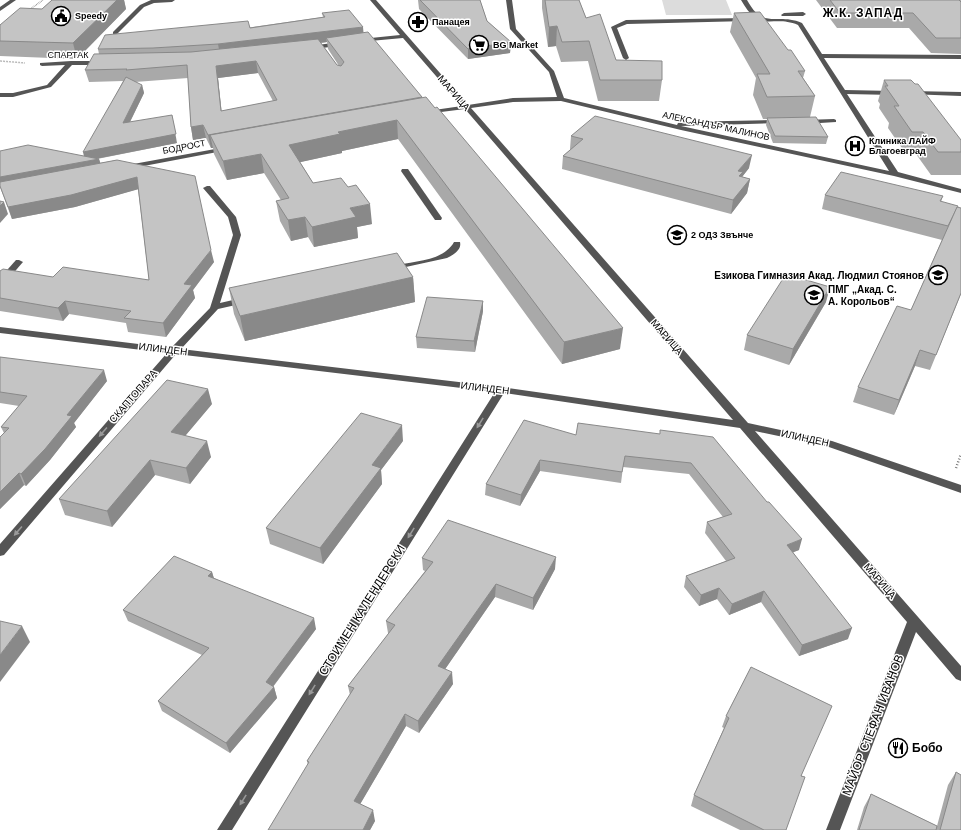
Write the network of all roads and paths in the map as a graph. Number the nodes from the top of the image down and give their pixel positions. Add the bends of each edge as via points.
1 (14, 0) edge
2 (155, 0) edge
3 (172, 0) edge
4 (373, 0) edge
5 (509, 0) edge
6 (744, 0) edge
7 (0, 9) edge
8 (802, 14) dead end
9 (754, 15) junction
10 (768, 20) junction
11 (115, 32) dead end
12 (404, 36) junction
13 (357, 42) edge
14 (350, 43) edge
15 (321, 46) junction
16 (299, 49) edge
17 (325, 52) edge
18 (820, 56) junction
19 (961, 57) edge
20 (626, 58) dead end
21 (0, 61) edge
22 (71, 63) junction
23 (111, 63) edge
24 (42, 64) joint
25 (842, 92) junction
26 (898, 93) edge
27 (906, 93) edge
28 (961, 94) edge
29 (0, 95) edge
30 (561, 99) junction
31 (466, 106) junction
32 (423, 114) edge
33 (834, 121) dead end
34 (788, 122) edge
35 (795, 122) edge
36 (664, 124) junction
37 (231, 148) edge
38 (119, 169) edge
39 (405, 171) dead end
40 (896, 174) junction
41 (207, 188) dead end
42 (961, 191) edge
43 (438, 218) dead end
44 (457, 244) dead end
45 (19, 262) dead end
46 (384, 270) edge
47 (0, 283) edge
48 (253, 299) edge
49 (215, 307) junction
50 (0, 330) edge
51 (174, 350) junction
52 (501, 390) junction
53 (744, 426) junction
54 (961, 489) edge
55 (0, 552) edge
56 (914, 621) junction
57 (961, 675) edge
58 (224, 830) edge
59 (833, 830) edge

1 - 7 street
2 - 3 street
2 - 11 street via 142,6
4 - 12 street, МАРИЦА
5 - 30 street via 513,29 552,72
6 - 9 street
8 - 9 street
9 - 10 street
10 - 18 street via 791,20 800,24
10 - 20 street via 618,24 614,27
12 - 13 street
12 - 31 street, МАРИЦА
14 - 15 street
15 - 16 street
15 - 17 street
18 - 19 street
18 - 25 street
21 - 24 path
22 - 23 street, СПАРТАК
22 - 24 street, СПАРТАК
22 - 29 street via 49,86 13,95
25 - 26 street
25 - 40 street
27 - 28 street
30 - 31 street, АЛЕКСАНДЪР МАЛИНОВ via 513,100
30 - 36 street, АЛЕКСАНДЪР МАЛИНОВ
31 - 32 street
31 - 53 street, МАРИЦА
33 - 35 street
34 - 36 street
36 - 40 street, АЛЕКСАНДЪР МАЛИНОВ
37 - 38 street, БОДРОСТ
39 - 43 street
40 - 42 street, АЛЕКСАНДЪР МАЛИНОВ
41 - 49 street, СКАПТОПАРА via 232,217 237,235
44 - 46 street via 456,249 444,256
45 - 47 street
48 - 49 street
49 - 51 street, СКАПТОПАРА
50 - 51 street, ИЛИНДЕН
51 - 52 street, ИЛИНДЕН
51 -> 55 street, СКАПТОПАРА
52 - 53 street, ИЛИНДЕН via 722,420
52 -> 58 street, СТОИМЕН КАЛЕНДЕРСКИ
53 - 54 street, ИЛИНДЕН via 828,443
53 - 56 street, МАРИЦА
56 - 57 street, МАРИЦА
56 - 59 street, МАЙОР СТЕФАН ИВАНОВ

